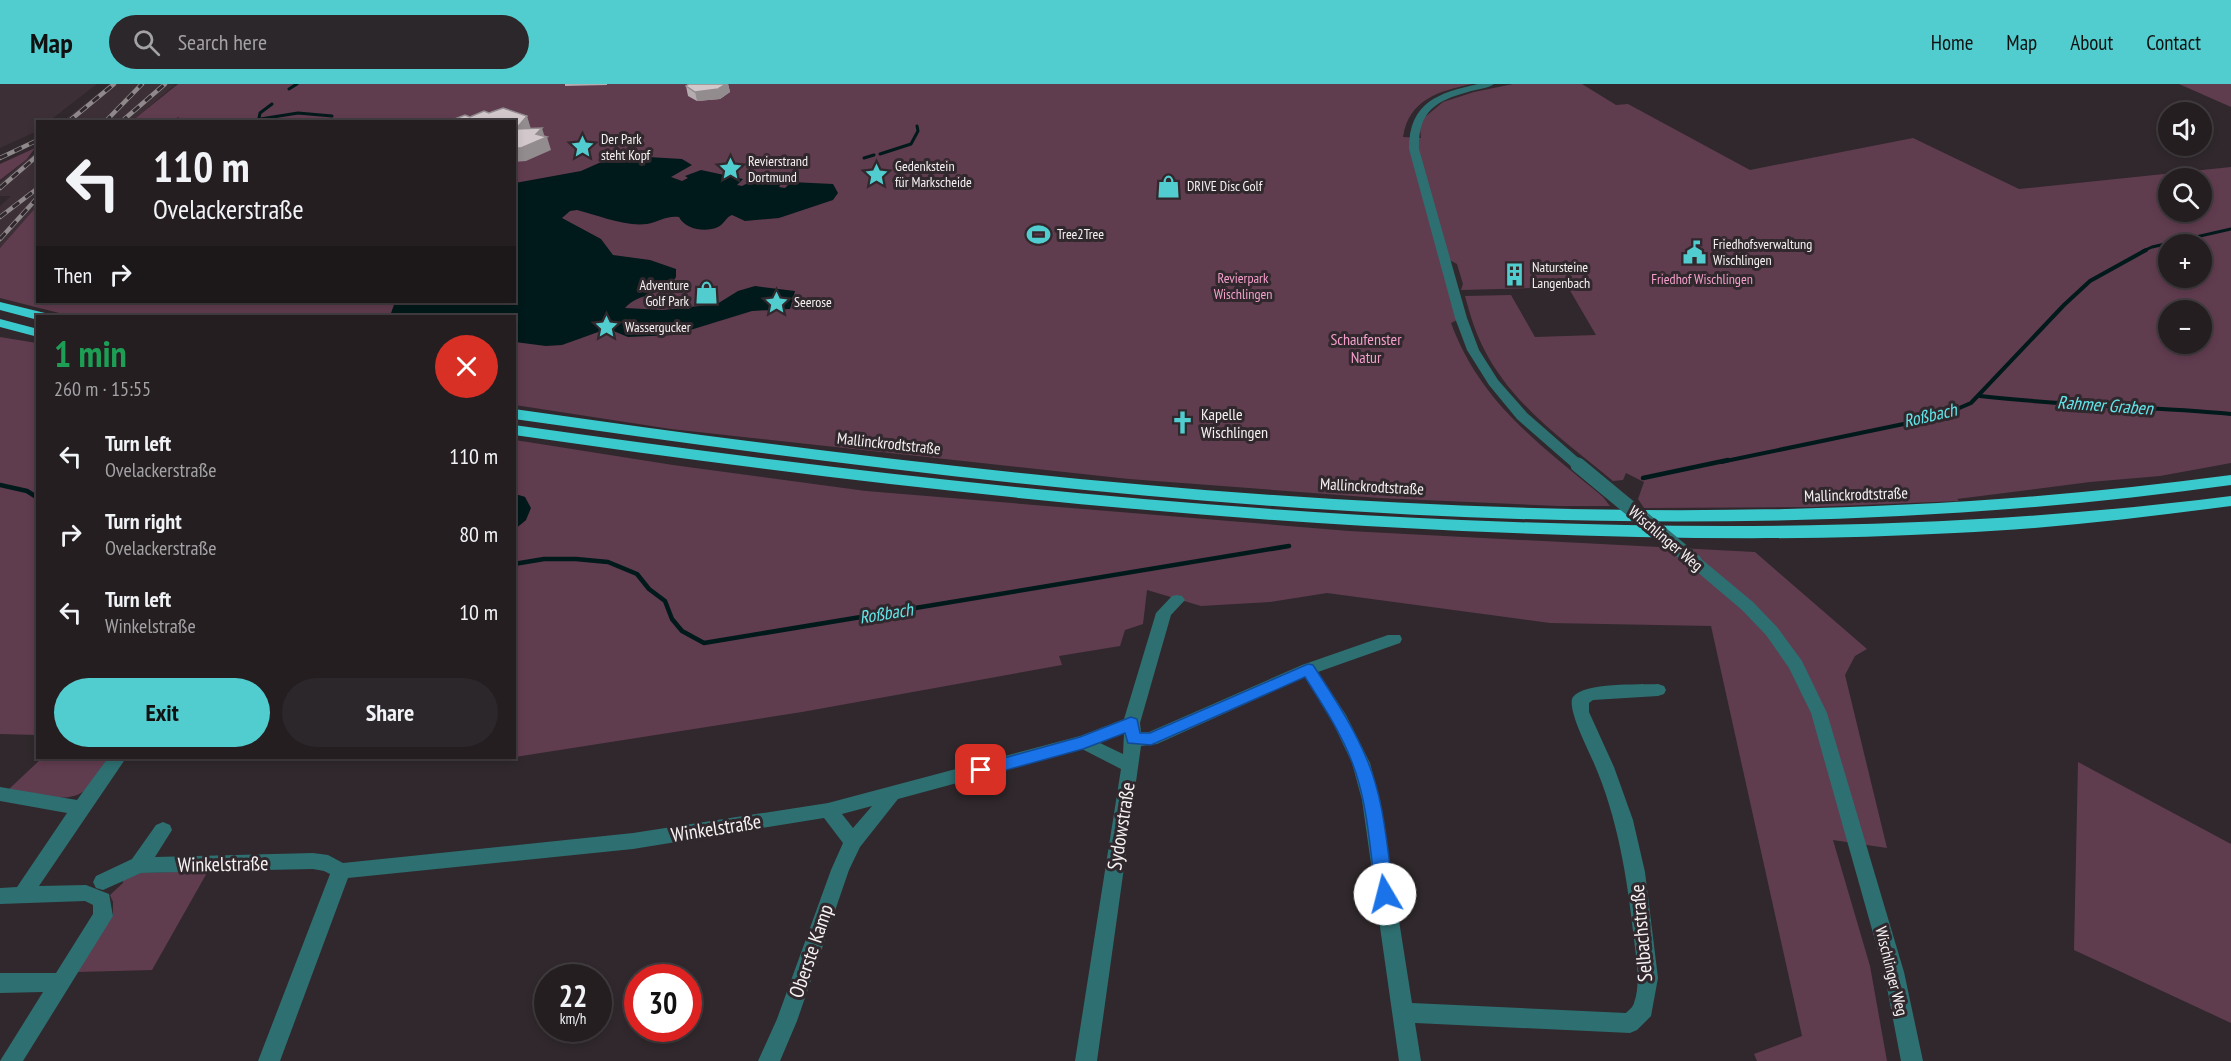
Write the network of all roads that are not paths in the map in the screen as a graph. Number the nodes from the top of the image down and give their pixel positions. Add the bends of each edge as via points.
1 (1490, 84) edge
2 (0, 306) edge
3 (36, 315) edge
4 (0, 323) edge
5 (36, 332) edge
6 (516, 414) edge
7 (516, 430) edge
8 (2230, 480) edge
9 (2231, 501) edge
10 (1177, 600) dead end
11 (1394, 639) dead end
12 (1308, 669) junction
13 (1658, 690) dead end
14 (1132, 731) junction
15 (1083, 742) junction
16 (116, 759) edge
17 (1130, 766) junction
18 (0, 794) edge
19 (891, 795) junction
20 (81, 808) junction
21 (828, 810) junction
22 (163, 830) dead end
23 (853, 842) junction
24 (139, 865) junction
25 (341, 871) junction
26 (103, 882) dead end
27 (22, 895) junction
28 (0, 896) edge
29 (62, 982) junction
30 (0, 983) edge
31 (1403, 1012) junction
32 (11, 1061) edge
33 (269, 1061) edge
34 (769, 1061) edge
35 (1086, 1061) edge
36 (1410, 1061) edge
37 (1912, 1061) edge

1 - 37 street, Wischlinger Weg, bridge via 1432,102 1414,124 1414,149 1473,350 1493,382 1522,416 1751,610 1779,640 1801,673 1819,713 1894,972
2 - 3 highway
4 - 5 highway
6 - 8 highway, Mallinckrodtstraße via 665,436 1116,487 1419,508 1687,517 1865,514 2040,504
7 - 9 highway via 891,480 1064,498 1302,517 1595,531 1804,532 2015,524 2145,514
10 - 14 street, Sydowstraße via 1164,613
11 - 12 street, Winkelstraße
12 - 14 street, Winkelstraße via 1151,739
12 - 31 street via 1340,720 1366,781
13 - 31 street, Selbachstraße via 1590,694 1580,700 1581,712 1624,820 1636,872 1648,978 1644,1009 1630,1023
14 - 15 street, Winkelstraße
14 - 17 street, Sydowstraße
15 - 17 street
15 - 19 street, Winkelstraße
16 - 20 street
17 - 35 street, Sydowstraße
18 - 20 street
19 - 21 street, Winkelstraße
19 - 23 street, Oberste Kamp
20 - 27 street
21 - 23 street
21 - 25 street, Winkelstraße via 633,841
22 - 24 street
23 - 34 street, Oberste Kamp
24 - 25 street, Winkelstraße via 313,861 328,863
24 - 26 street, Winkelstraße
25 - 33 street
27 - 28 street
27 - 29 street via 86,893 102,900 103,916
29 - 30 street
29 - 32 street
31 - 36 street

